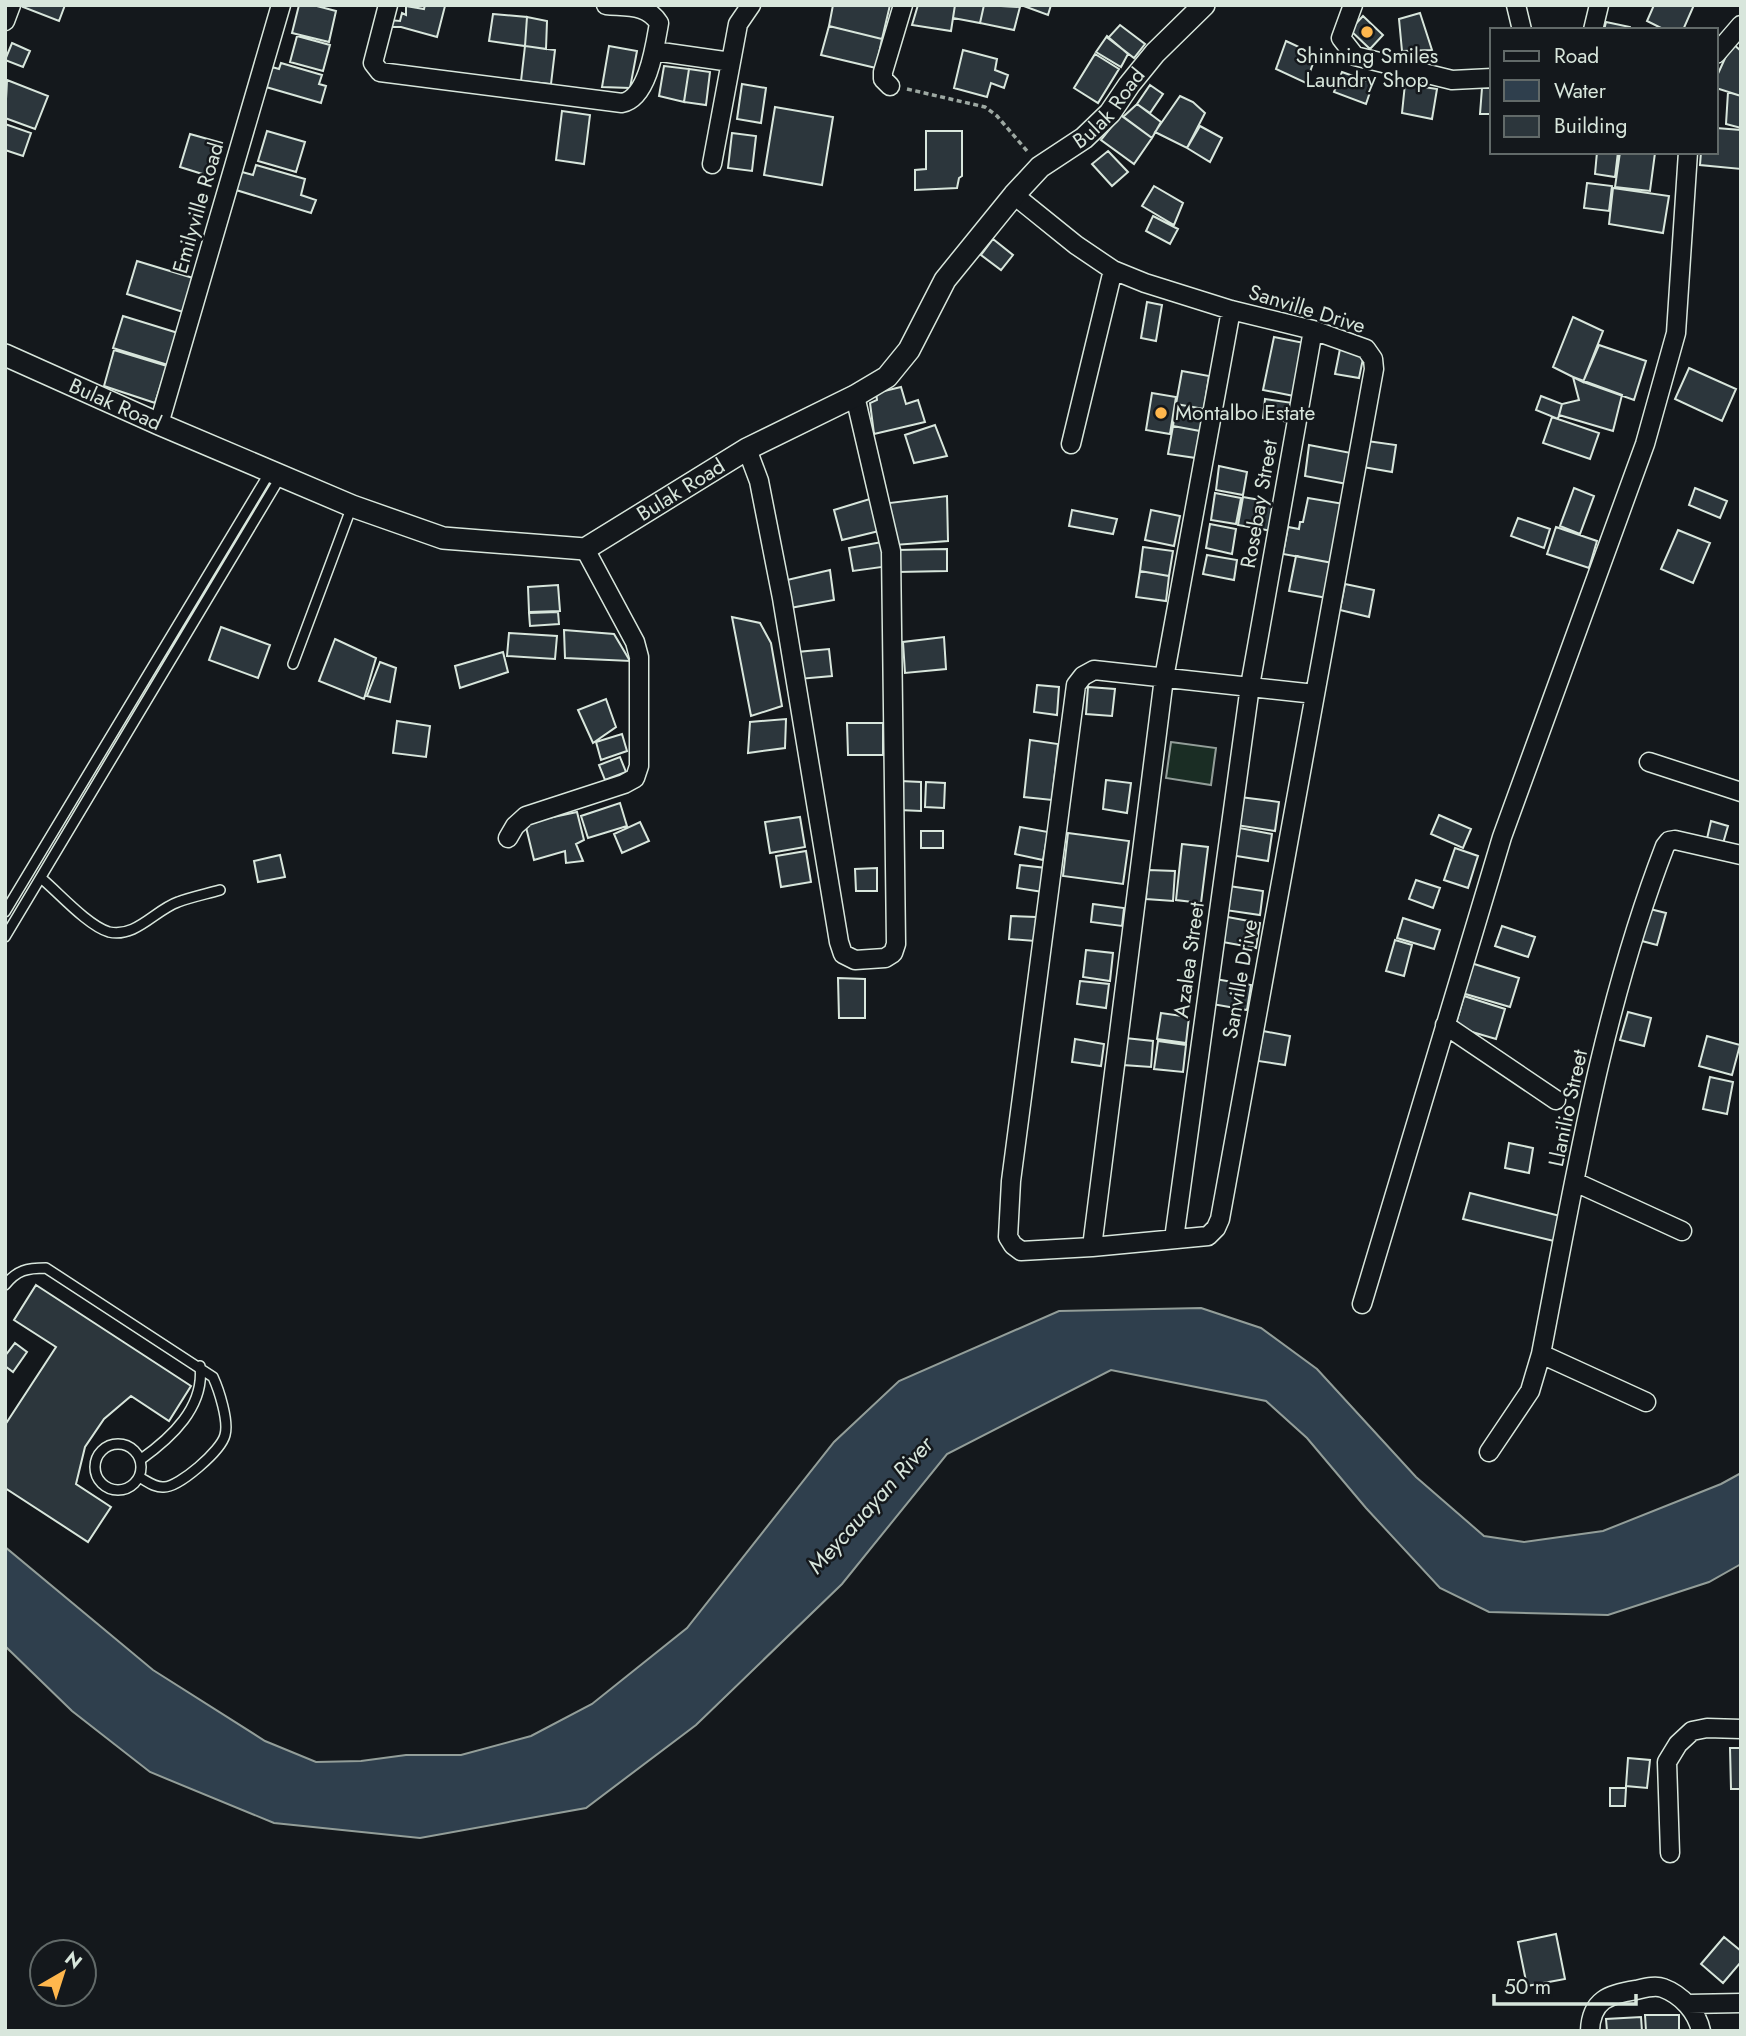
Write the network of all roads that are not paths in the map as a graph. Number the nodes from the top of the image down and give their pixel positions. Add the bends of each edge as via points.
1 (11, 5) edge
2 (281, 5) edge
3 (388, 5) edge
4 (606, 5) edge
5 (751, 5) edge
6 (903, 5) edge
7 (1204, 5) edge
8 (1353, 5) edge
9 (1516, 5) edge
10 (1599, 5) edge
11 (5, 21) edge
12 (1741, 25) edge
13 (1522, 28) edge
14 (1593, 28) edge
15 (654, 51) junction
16 (1718, 52) edge
17 (732, 62) junction
18 (1490, 78) edge
19 (890, 86) road end
20 (1688, 154) edge
21 (712, 164) dead end
22 (1014, 195) junction
23 (1113, 270) junction
24 (1231, 310) junction
25 (1313, 330) junction
26 (5, 355) edge
27 (855, 396) junction
28 (159, 424) junction
29 (1071, 444) dead end
30 (747, 449) junction
31 (276, 473) junction
32 (352, 506) junction
33 (585, 549) junction
34 (293, 664) dead end
35 (1164, 678) junction
36 (1250, 686) junction
37 (1315, 694) junction
38 (1649, 761) dead end
39 (1741, 792) edge
40 (508, 838) dead end
41 (1741, 855) edge
42 (41, 878) junction
43 (219, 890) dead end
44 (5, 912) edge
45 (5, 937) edge
46 (1445, 1025) junction
47 (1556, 1100) dead end
48 (1575, 1182) junction
49 (1682, 1231) dead end
50 (1174, 1240) junction
51 (1092, 1247) junction
52 (9, 1272) edge
53 (5, 1284) edge
54 (1362, 1304) dead end
55 (1541, 1354) junction
56 (200, 1366) junction
57 (1646, 1402) dead end
58 (1489, 1451) dead end
59 (140, 1460) junction
60 (139, 1476) junction
61 (1741, 1729) edge
62 (1670, 1853) dead end
63 (1741, 2003) edge
64 (1688, 2004) junction
65 (1590, 2031) edge
66 (1701, 2031) edge

1 - 11 street
2 - 28 street, Emilyville Road
3 - 15 street via 373,63 380,72 622,103 639,94
4 - 15 street via 653,13 659,23
5 - 17 street via 738,24
6 - 19 street via 883,72
7 - 22 street, Bulak Road via 1155,52 1110,113 1084,138 1040,167
8 - 18 street via 1341,38 1355,56 1451,80
9 - 13 street
10 - 14 street
12 - 16 street
15 - 17 street
17 - 21 street
20 - 46 street via 1676,333 1649,432 1502,836
22 - 23 street, Sanville Drive
22 - 27 street, Bulak Road via 945,281 909,350 887,377
23 - 24 street, Sanville Drive
23 - 29 street
24 - 25 street, Sanville Drive
24 - 35 street
25 - 36 street, Rosebay Street
25 - 37 street, Sanville Drive via 1366,349 1374,369
26 - 28 street, Bulak Road
27 - 30 street, Bulak Road
27 - 30 street via 891,551 896,944 886,958 855,960 843,954 839,942 782,598 759,481
28 - 31 street, Bulak Road
30 - 33 street, Bulak Road
31 - 32 street, Bulak Road
31 - 42 lane
31 - 44 lane
32 - 33 street, Bulak Road via 443,538
32 - 34 lane
33 - 40 street via 639,657 639,766 635,778 624,785 526,816
35 - 36 street
35 - 51 street
35 - 51 street, Sanville Drive via 1094,670 1076,685 1011,1181 1008,1237 1013,1245 1021,1251
36 - 37 street
36 - 50 street, Azalea Street
37 - 50 street, Sanville Drive via 1220,1219 1208,1236
38 - 39 street
41 - 48 street, Llanilio Street via 1675,840 1665,846 1642,905 1594,1083
42 - 43 lane via 93,924 120,933 175,903
42 - 45 lane
46 - 47 street
46 - 54 street
48 - 49 street
48 - 55 street, Llanilio Street
50 - 51 street, Sanville Drive
52 - 53 lane
52 - 56 lane via 46,1268
55 - 57 street
55 - 58 street, Llanilio Street via 1530,1391
56 - 59 lane via 202,1381 192,1409
56 - 60 lane via 218,1389 227,1428 221,1445 211,1458 169,1487
59 - 60 lane
59 - 60 lane via 131,1447 114,1443 100,1451 94,1466 99,1481 112,1489 128,1488
61 - 62 street via 1692,1731 1667,1762
63 - 64 street
64 - 65 street via 1664,1988 1616,1993 1600,2001 1590,2017
64 - 66 street

